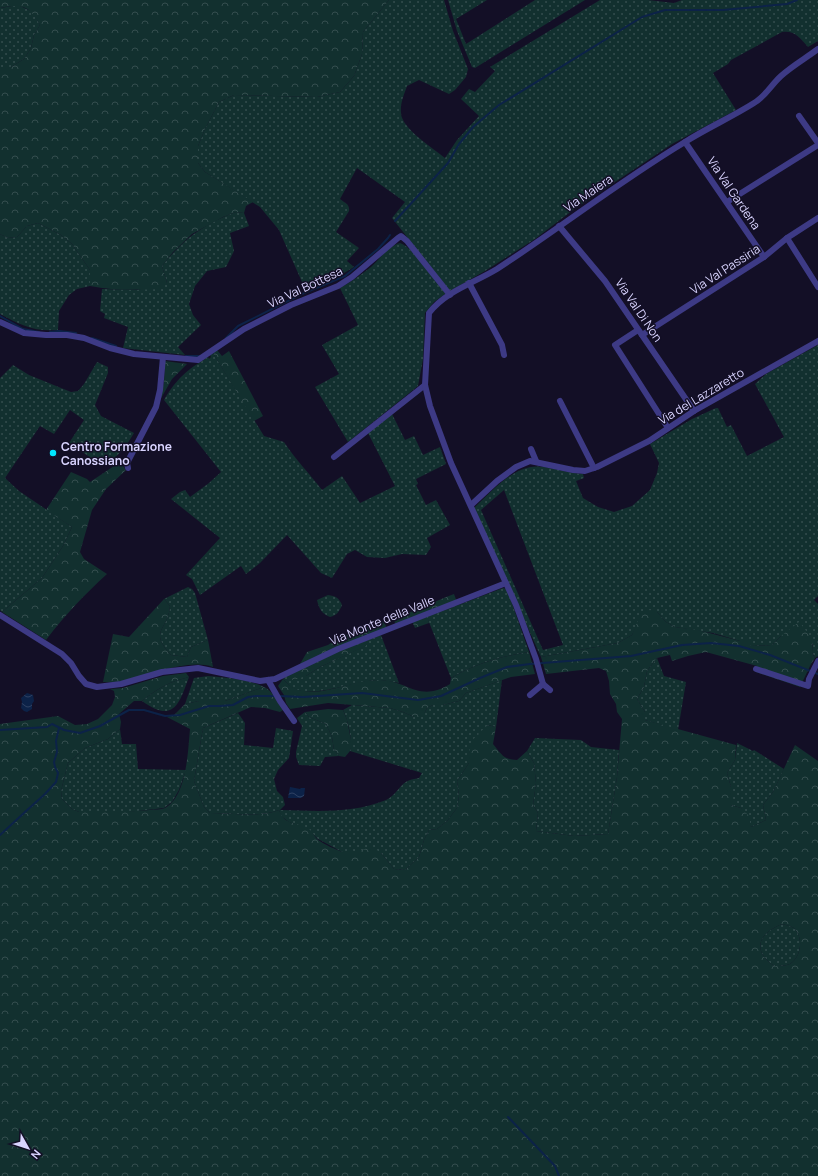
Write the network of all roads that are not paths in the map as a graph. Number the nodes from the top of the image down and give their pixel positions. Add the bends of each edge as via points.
1 (818, 49) edge
2 (799, 116) dead end
3 (685, 142) junction
4 (818, 144) edge
5 (726, 202) junction
6 (818, 218) edge
7 (559, 226) junction
8 (787, 238) junction
9 (764, 257) junction
10 (469, 283) junction
11 (818, 287) edge
12 (450, 295) junction
13 (0, 322) edge
14 (638, 330) junction
15 (642, 336) junction
16 (818, 341) edge
17 (504, 355) dead end
18 (163, 357) junction
19 (425, 385) junction
20 (560, 401) dead end
21 (694, 411) junction
22 (668, 428) junction
23 (531, 449) dead end
24 (334, 457) dead end
25 (536, 461) junction
26 (128, 468) dead end
27 (594, 468) junction
28 (471, 506) junction
29 (506, 583) junction
30 (0, 615) edge
31 (817, 662) edge
32 (756, 669) dead end
33 (268, 680) junction
34 (543, 684) junction
35 (550, 690) dead end
36 (530, 694) dead end
37 (294, 720) dead end

1 - 3 street, Via Maiera via 787,71 766,95
2 - 4 street
3 - 5 street, Via Val Gardena
3 - 7 street, Via Maiera
4 - 5 street
5 - 9 street, Via Val Gardena
6 - 8 street, Via Val Passiria
7 - 10 street, Via Maiera via 496,270
7 - 14 street, Via Val Di Non via 605,281
8 - 9 street, Via Val Passiria
8 - 11 street
9 - 15 street, Via Val Passiria
10 - 12 street, Via Maiera
10 - 17 street via 502,345
12 - 18 street, Via Val Bottesa via 401,236 338,286 291,305 244,329 198,360
12 - 19 street, Via Maiera via 429,313
13 - 18 street, Via Val Bottesa via 24,332 84,338 134,354
14 - 15 street, Via Val Di Non
14 - 22 street via 615,345
15 - 21 street, Via Val Di Non
16 - 21 street, Via del Lazzaretto
18 - 26 street via 156,407 127,463
19 - 24 street
19 - 28 street, Via Maiera via 451,463
20 - 27 street
21 - 22 street, Via del Lazzaretto
22 - 27 street, Via del Lazzaretto
23 - 25 street
25 - 27 street, Via del Lazzaretto via 573,470 585,471
25 - 28 street, Via del Lazzaretto via 516,467
28 - 29 street
29 - 33 street, Via Monte della Valle via 338,649
29 - 34 street via 536,659
30 - 33 street, Via Monte della Valle via 62,654 86,684 97,687 122,684 162,672 198,668 260,681
31 - 32 street via 808,686
33 - 37 street
34 - 35 street
34 - 36 street

